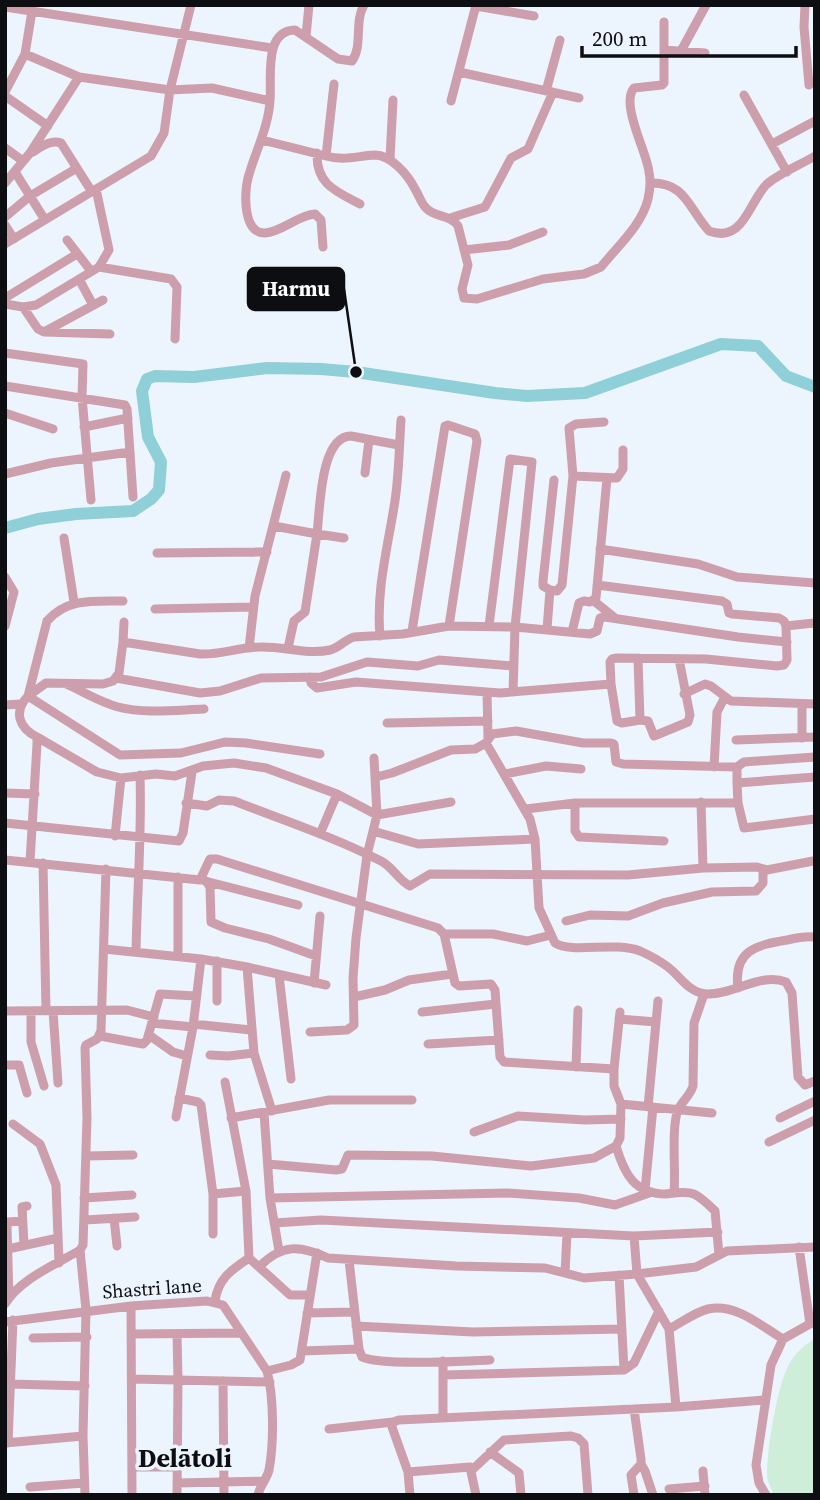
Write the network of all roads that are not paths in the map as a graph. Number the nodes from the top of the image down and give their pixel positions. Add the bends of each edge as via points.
1 (191, 5) edge
2 (309, 5) edge
3 (364, 5) edge
4 (706, 5) edge
5 (805, 5) edge
6 (476, 6) edge
7 (5, 7) edge
8 (51, 10) edge
9 (32, 11) junction
10 (534, 16) dead end
11 (664, 22) dead end
12 (184, 36) junction
13 (306, 36) junction
14 (560, 40) dead end
15 (272, 48) junction
16 (664, 50) junction
17 (681, 51) junction
18 (705, 53) dead end
19 (24, 54) junction
20 (811, 64) edge
21 (5, 67) edge
22 (18, 68) junction
23 (458, 72) junction
24 (79, 77) junction
25 (334, 84) dead end
26 (809, 85) dead end
27 (170, 90) junction
28 (549, 91) junction
29 (5, 94) edge
30 (744, 95) dead end
31 (579, 98) dead end
32 (393, 100) dead end
33 (270, 101) junction
34 (451, 101) dead end
35 (815, 121) edge
36 (48, 126) junction
37 (262, 140) junction
38 (772, 144) junction
39 (5, 148) edge
40 (30, 153) junction
41 (322, 154) junction
42 (815, 156) edge
43 (390, 159) junction
44 (23, 162) junction
45 (76, 168) junction
46 (15, 172) junction
47 (787, 172) junction
48 (5, 183) edge
49 (650, 183) junction
50 (94, 191) junction
51 (30, 196) junction
52 (360, 204) dead end
53 (5, 217) edge
54 (450, 218) junction
55 (45, 220) junction
56 (5, 225) edge
57 (543, 232) dead end
58 (67, 240) dead end
59 (10, 241) edge
60 (323, 247) dead end
61 (464, 250) junction
62 (77, 254) junction
63 (95, 269) junction
64 (79, 278) junction
65 (5, 298) edge
66 (103, 300) dead end
67 (5, 303) edge
68 (93, 306) junction
69 (23, 307) junction
70 (44, 332) junction
71 (110, 334) dead end
72 (175, 339) dead end
73 (5, 353) edge
74 (5, 386) edge
75 (82, 397) junction
76 (5, 413) edge
77 (128, 418) junction
78 (401, 420) dead end
79 (604, 422) dead end
80 (84, 427) junction
81 (53, 429) dead end
82 (369, 439) junction
83 (399, 445) junction
84 (623, 450) dead end
85 (130, 452) junction
86 (87, 458) junction
87 (365, 473) dead end
88 (5, 474) edge
89 (286, 475) dead end
90 (573, 476) junction
91 (607, 478) junction
92 (554, 480) dead end
93 (133, 497) dead end
94 (91, 500) dead end
95 (274, 526) junction
96 (317, 534) junction
97 (64, 538) dead end
98 (344, 538) dead end
99 (600, 549) junction
100 (267, 552) junction
101 (157, 553) dead end
102 (5, 577) edge
103 (815, 583) edge
104 (597, 585) junction
105 (550, 590) junction
106 (122, 601) dead end
107 (594, 601) junction
108 (74, 602) junction
109 (253, 607) junction
110 (155, 609) dead end
111 (616, 619) junction
112 (124, 622) dead end
113 (814, 623) edge
114 (786, 625) junction
115 (5, 626) edge
116 (449, 626) junction
117 (489, 626) junction
118 (515, 627) junction
119 (547, 629) junction
120 (412, 631) junction
121 (572, 632) junction
122 (380, 636) junction
123 (123, 642) junction
124 (787, 642) junction
125 (249, 648) junction
126 (288, 648) junction
127 (638, 658) junction
128 (679, 659) junction
129 (513, 666) junction
130 (310, 677) junction
131 (116, 678) junction
132 (62, 682) junction
133 (611, 684) junction
134 (513, 691) junction
135 (487, 692) junction
136 (684, 694) junction
137 (27, 696) junction
138 (725, 697) junction
139 (20, 704) junction
140 (802, 704) junction
141 (815, 704) edge
142 (5, 705) edge
143 (204, 709) dead end
144 (640, 720) junction
145 (488, 721) junction
146 (387, 723) dead end
147 (37, 737) junction
148 (815, 737) edge
149 (802, 738) junction
150 (487, 740) junction
151 (736, 740) dead end
152 (320, 754) dead end
153 (815, 757) edge
154 (374, 758) dead end
155 (714, 766) junction
156 (737, 767) junction
157 (581, 769) dead end
158 (192, 772) junction
159 (505, 774) junction
160 (140, 775) junction
161 (376, 777) junction
162 (815, 777) edge
163 (121, 778) junction
164 (737, 783) junction
165 (5, 793) edge
166 (35, 794) junction
167 (337, 794) junction
168 (451, 802) dead end
169 (701, 802) junction
170 (186, 803) junction
171 (575, 803) junction
172 (738, 803) junction
173 (526, 809) junction
174 (377, 815) junction
175 (815, 819) edge
176 (5, 823) edge
177 (33, 825) junction
178 (373, 831) junction
179 (320, 834) junction
180 (115, 836) junction
181 (139, 838) junction
182 (535, 839) junction
183 (664, 841) dead end
184 (367, 855) junction
185 (5, 860) edge
186 (813, 861) edge
187 (30, 862) junction
188 (43, 863) junction
189 (703, 868) junction
190 (106, 869) junction
191 (763, 869) junction
192 (137, 872) junction
193 (537, 874) junction
194 (178, 877) junction
195 (203, 880) junction
196 (298, 905) dead end
197 (360, 905) junction
198 (320, 916) dead end
199 (566, 921) dead end
200 (444, 934) junction
201 (551, 935) junction
202 (815, 937) edge
203 (104, 949) junction
204 (136, 952) junction
205 (178, 956) junction
206 (316, 956) junction
207 (201, 959) junction
208 (217, 961) junction
209 (247, 967) junction
210 (452, 974) junction
211 (279, 975) junction
212 (314, 983) junction
213 (326, 985) dead end
214 (738, 988) junction
215 (704, 994) junction
216 (196, 996) junction
217 (354, 996) junction
218 (217, 1001) dead end
219 (658, 1001) dead end
220 (496, 1004) junction
221 (100, 1010) junction
222 (578, 1010) dead end
223 (5, 1011) edge
224 (49, 1011) junction
225 (31, 1012) junction
226 (422, 1012) dead end
227 (153, 1020) junction
228 (656, 1022) junction
229 (193, 1025) junction
230 (251, 1030) junction
231 (310, 1032) dead end
232 (149, 1035) junction
233 (100, 1036) junction
234 (499, 1040) junction
235 (428, 1044) dead end
236 (254, 1053) junction
237 (211, 1055) dead end
238 (187, 1056) junction
239 (5, 1065) edge
240 (576, 1067) junction
241 (614, 1069) junction
242 (291, 1079) dead end
243 (815, 1081) edge
244 (225, 1082) dead end
245 (58, 1083) dead end
246 (44, 1086) dead end
247 (27, 1093) dead end
248 (179, 1098) junction
249 (412, 1100) dead end
250 (815, 1101) edge
251 (621, 1104) junction
252 (651, 1107) junction
253 (678, 1110) junction
254 (268, 1112) junction
255 (712, 1113) dead end
256 (176, 1117) dead end
257 (231, 1118) junction
258 (780, 1118) dead end
259 (621, 1119) junction
260 (815, 1120) edge
261 (13, 1124) dead end
262 (474, 1132) dead end
263 (769, 1143) dead end
264 (616, 1146) junction
265 (133, 1155) dead end
266 (86, 1156) junction
267 (268, 1164) junction
268 (246, 1191) junction
269 (649, 1191) junction
270 (674, 1193) junction
271 (213, 1194) junction
272 (132, 1195) dead end
273 (84, 1198) junction
274 (270, 1198) junction
275 (27, 1206) dead end
276 (135, 1216) dead end
277 (114, 1218) junction
278 (85, 1220) junction
279 (22, 1221) junction
280 (274, 1223) junction
281 (718, 1232) junction
282 (213, 1234) dead end
283 (567, 1234) junction
284 (634, 1236) junction
285 (58, 1238) junction
286 (23, 1245) junction
287 (117, 1247) dead end
288 (799, 1247) junction
289 (815, 1247) edge
290 (8, 1249) junction
291 (79, 1250) junction
292 (279, 1251) junction
293 (317, 1253) junction
294 (719, 1255) junction
295 (249, 1258) junction
296 (349, 1259) junction
297 (60, 1263) junction
298 (260, 1266) junction
299 (565, 1273) junction
300 (637, 1273) junction
301 (619, 1275) junction
302 (310, 1295) junction
303 (7, 1301) edge
304 (215, 1301) junction
305 (131, 1306) junction
306 (86, 1310) junction
307 (354, 1311) junction
308 (659, 1311) junction
309 (307, 1313) junction
310 (7, 1320) edge
311 (812, 1323) edge
312 (356, 1326) junction
313 (622, 1329) junction
314 (669, 1329) junction
315 (240, 1333) junction
316 (132, 1334) junction
317 (177, 1334) junction
318 (86, 1337) junction
319 (33, 1338) dead end
320 (783, 1339) junction
321 (359, 1349) junction
322 (302, 1351) junction
323 (490, 1360) dead end
324 (443, 1362) junction
325 (624, 1370) junction
326 (267, 1371) junction
327 (443, 1376) junction
328 (132, 1379) junction
329 (178, 1380) junction
330 (223, 1381) junction
331 (270, 1381) junction
332 (10, 1384) junction
333 (85, 1386) junction
334 (765, 1400) junction
335 (676, 1407) junction
336 (634, 1409) junction
337 (443, 1417) junction
338 (393, 1422) junction
339 (329, 1429) dead end
340 (83, 1436) junction
341 (7, 1443) edge
342 (490, 1452) junction
343 (641, 1464) junction
344 (132, 1467) junction
345 (177, 1467) junction
346 (472, 1470) junction
347 (703, 1471) dead end
348 (408, 1472) junction
349 (224, 1481) junction
350 (262, 1481) junction
351 (84, 1483) junction
352 (177, 1483) junction
353 (30, 1487) dead end
354 (669, 1489) dead end
355 (705, 1490) edge
356 (85, 1495) edge
357 (132, 1495) edge
358 (177, 1495) edge
359 (224, 1495) edge
360 (258, 1495) edge
361 (410, 1495) edge
362 (476, 1495) edge
363 (521, 1495) edge
364 (588, 1495) edge
365 (634, 1495) edge
366 (653, 1495) edge
367 (766, 1495) edge

1 - 12 street
2 - 13 street
3 - 13 street via 352,61 338,59
4 - 17 street
5 - 20 street
6 - 10 street
6 - 23 street
7 - 9 street
8 - 9 street
8 - 12 street
9 - 19 street
11 - 16 street
12 - 15 street
12 - 27 street
13 - 15 street via 288,30 276,38
14 - 28 street
15 - 33 street
16 - 17 street
16 - 49 street via 664,83 634,88 630,95
17 - 18 street
19 - 22 street
19 - 24 street
20 - 26 street
21 - 22 street
22 - 29 street
23 - 28 street
23 - 34 street
24 - 27 street
24 - 36 street
25 - 41 street
27 - 33 street via 212,88
27 - 50 street via 164,133 151,156
28 - 31 street
28 - 54 street via 528,149 511,158 485,207
29 - 36 street
30 - 38 street
32 - 43 street
33 - 37 street
35 - 38 street
36 - 40 street
37 - 41 street
37 - 60 street via 247,180 251,225 267,233 315,214 321,220
38 - 47 street
39 - 44 street
40 - 44 street
40 - 45 street via 56,141
41 - 43 street via 339,160 375,155
41 - 52 street via 317,166 326,183
42 - 47 street
43 - 54 street via 425,208
44 - 46 street
45 - 50 street
45 - 51 street
46 - 48 street
46 - 51 street
47 - 49 street via 764,187 743,224 721,233 709,231 675,187
49 - 61 street via 640,217 593,272 543,279 471,300 463,294 468,265
50 - 55 street
50 - 63 street via 109,250
51 - 53 street
51 - 55 street
54 - 61 street via 458,226
55 - 59 street
56 - 59 street
57 - 61 street via 509,245
58 - 62 street
62 - 63 street
62 - 65 street
63 - 64 street
63 - 72 street via 176,282
64 - 68 street
64 - 69 street via 36,305
66 - 68 street
67 - 69 street
68 - 70 street
69 - 70 street
70 - 71 street
73 - 75 street via 83,364
74 - 75 street
75 - 77 street via 125,405
75 - 80 street
76 - 81 street
77 - 80 street
77 - 85 street
78 - 83 street
79 - 90 street via 569,428
80 - 86 street
82 - 83 street
82 - 87 street
82 - 96 street via 344,436 330,452
83 - 122 street via 395,505 379,596
84 - 91 street via 621,475
85 - 86 street
85 - 93 street
86 - 88 street
86 - 94 street
89 - 95 street
90 - 91 street
90 - 105 street via 562,585 557,591
91 - 99 street
92 - 105 street via 543,580
95 - 96 street
95 - 100 street
96 - 98 street
96 - 126 street via 305,612 294,621
97 - 108 street
99 - 103 street via 698,565 737,577
99 - 104 street
100 - 101 street
100 - 109 street
102 - 115 street via 14,592
104 - 107 street
104 - 114 street via 722,601 729,613 779,618
105 - 119 street
106 - 108 street
107 - 111 street
107 - 121 street via 579,603
108 - 137 street via 47,621
109 - 110 street
109 - 125 street
111 - 121 street via 600,618 594,634
111 - 124 street
112 - 123 street
113 - 114 street
114 - 124 street
116 - 117 street
116 - 120 street
116 - 120 street via 477,441 475,434 451,425 445,426
117 - 118 street
117 - 118 street via 510,458 531,462
118 - 119 street
118 - 129 street
119 - 121 street
120 - 122 street
122 - 126 street via 348,639 329,650
123 - 125 street via 200,654
123 - 131 street
124 - 128 street via 788,660 782,665
125 - 126 street
127 - 128 street
127 - 133 street via 612,659
127 - 144 street
128 - 136 street
129 - 130 street via 439,660 418,666 367,662
129 - 134 street
130 - 131 street via 261,678 200,693
130 - 135 street via 317,688 356,682
131 - 132 street via 103,684
132 - 137 street via 46,683
132 - 143 street via 128,709
133 - 134 street
133 - 144 street via 617,721
134 - 135 street
135 - 145 street
136 - 138 street via 705,684
136 - 144 street via 688,722 654,736 648,721
137 - 139 street
137 - 152 street via 120,755 181,753 225,742
138 - 140 street via 739,702
138 - 155 street via 717,712
139 - 142 street
139 - 147 street via 22,726
140 - 141 street
140 - 149 street
145 - 146 street
145 - 150 street
147 - 163 street via 97,772
147 - 166 street
148 - 149 street
149 - 151 street
150 - 155 street via 492,734 516,731 583,743 611,743 619,763
150 - 159 street
150 - 161 street via 475,749 451,750
153 - 156 street via 748,761
154 - 161 street
155 - 156 street
156 - 164 street
157 - 159 street via 546,766
158 - 160 street
158 - 167 street via 234,763 265,768
158 - 170 street
159 - 173 street
160 - 163 street
160 - 181 street
161 - 174 street
162 - 164 street
163 - 180 street
164 - 172 street
165 - 166 street
166 - 177 street
167 - 174 street
167 - 179 street
168 - 174 street
169 - 171 street
169 - 172 street
169 - 189 street
170 - 179 street via 207,806 226,799
170 - 181 street via 179,841
171 - 173 street
171 - 183 street via 575,831 583,838
172 - 175 street via 744,828
173 - 182 street
174 - 178 street
176 - 177 street
177 - 180 street
177 - 187 street
178 - 182 street via 418,845
178 - 184 street
179 - 184 street
180 - 181 street
181 - 192 street
182 - 193 street
184 - 193 street via 385,863 410,886 430,874
184 - 197 street
185 - 187 street
186 - 191 street
187 - 188 street
188 - 190 street
188 - 224 street
189 - 191 street
189 - 193 street via 628,875
190 - 192 street
190 - 203 street
191 - 199 street via 763,883 756,891 712,892 628,916 590,915
192 - 194 street
192 - 204 street
193 - 201 street via 539,908
194 - 195 street
194 - 205 street
195 - 196 street
195 - 197 street via 206,863 217,859
195 - 206 street via 210,887 211,922
197 - 200 street via 438,928
197 - 217 street
198 - 206 street
200 - 201 street via 493,934 527,941
200 - 210 street
201 - 215 street via 558,946 617,945 640,951
202 - 214 street via 751,948 737,973
203 - 204 street
203 - 221 street
204 - 205 street
205 - 207 street
206 - 212 street
207 - 208 street
207 - 216 street
208 - 209 street
208 - 218 street
209 - 211 street
209 - 230 street
210 - 217 street via 409,980
210 - 220 street via 459,986 491,984
211 - 212 street
211 - 242 street
212 - 213 street
214 - 215 street
214 - 243 street via 780,979 790,987 798,1077 805,1085
215 - 253 street via 694,1023 692,1086
216 - 227 street via 160,994
216 - 229 street
217 - 231 street via 351,1028
219 - 228 street
220 - 226 street
220 - 234 street
221 - 224 street
221 - 227 street via 127,1010
221 - 233 street
222 - 240 street
223 - 225 street
224 - 225 street
224 - 245 street
225 - 246 street via 31,1042
227 - 229 street
227 - 232 street
228 - 241 street via 619,1015
228 - 252 street
229 - 230 street
229 - 238 street
230 - 236 street
232 - 233 street via 141,1044
232 - 238 street
233 - 266 street via 85,1048
234 - 235 street
234 - 240 street via 504,1062
236 - 237 street
236 - 254 street
238 - 248 street
239 - 247 street via 19,1065
240 - 241 street
241 - 251 street
244 - 257 street
248 - 256 street
248 - 271 street via 201,1105
249 - 254 street via 329,1100
250 - 258 street
251 - 252 street
251 - 259 street
252 - 253 street
252 - 269 street
253 - 255 street
253 - 270 street
254 - 257 street
254 - 267 street
257 - 268 street
259 - 262 street via 518,1116
259 - 264 street
260 - 263 street
261 - 285 street via 37,1141 53,1174
264 - 267 street via 594,1158 531,1166 368,1154 348,1155 342,1169 336,1170
264 - 269 street via 627,1176
265 - 266 street
266 - 273 street
267 - 274 street
268 - 271 street
268 - 295 street
269 - 270 street
269 - 274 street via 615,1205 508,1193
270 - 281 street via 693,1194 710,1206
271 - 282 street
272 - 273 street
273 - 278 street
274 - 280 street
275 - 279 street via 22,1207
276 - 277 street
277 - 278 street
277 - 287 street
278 - 291 street
279 - 286 street
279 - 290 street via 8,1222
280 - 283 street via 321,1220
280 - 292 street
281 - 284 street
281 - 294 street
283 - 284 street
283 - 299 street
284 - 300 street
285 - 286 street
285 - 297 street
286 - 290 street
288 - 289 street
288 - 294 street
288 - 311 street
290 - 303 street
291 - 297 street
291 - 306 street
292 - 293 street via 302,1248
292 - 298 street
293 - 296 street
293 - 302 street
294 - 300 street via 696,1267
295 - 298 street
295 - 304 street via 224,1278
296 - 299 street via 545,1268
296 - 307 street
297 - 303 street
298 - 302 street via 290,1295
299 - 301 street via 584,1278
300 - 301 street
300 - 308 street
301 - 313 street
302 - 309 street
304 - 305 street, Shastri lane
304 - 315 street, Shastri lane via 223,1305
305 - 306 street, Shastri lane
305 - 316 street
306 - 310 street, Shastri lane
306 - 318 street
307 - 309 street
307 - 312 street
308 - 314 street
308 - 325 street via 635,1363
309 - 322 street
310 - 332 street
311 - 320 street
312 - 313 street via 473,1332
312 - 321 street
313 - 325 street
314 - 320 street via 707,1309 724,1308 738,1311
314 - 335 street
315 - 317 street
315 - 326 street, Shastri lane
316 - 317 street
316 - 328 street
317 - 329 street
318 - 319 street
318 - 333 street
320 - 334 street via 771,1365
321 - 322 street
321 - 324 street via 367,1359
322 - 326 street via 295,1364
323 - 324 street
324 - 327 street
325 - 327 street
326 - 331 street, Shastri lane
327 - 337 street
328 - 329 street
328 - 344 street
329 - 330 street
329 - 345 street
330 - 331 street
330 - 349 street
331 - 350 street, Shastri lane via 269,1472
332 - 333 street
332 - 341 street
333 - 340 street
334 - 335 street
334 - 367 street via 756,1465
335 - 336 street
336 - 337 street
336 - 343 street
337 - 338 street
338 - 339 street
338 - 348 street via 393,1435
340 - 341 street
340 - 351 street
342 - 346 street
342 - 363 street via 519,1473
342 - 364 street via 504,1440 578,1438 586,1450
343 - 365 street via 631,1475
343 - 366 street
344 - 345 street
344 - 357 street
345 - 352 street
346 - 348 street
346 - 362 street
347 - 355 street
348 - 361 street
349 - 350 street
349 - 352 street
349 - 359 street
350 - 360 street, Shastri lane
351 - 353 street
351 - 356 street
352 - 358 street
354 - 355 street

